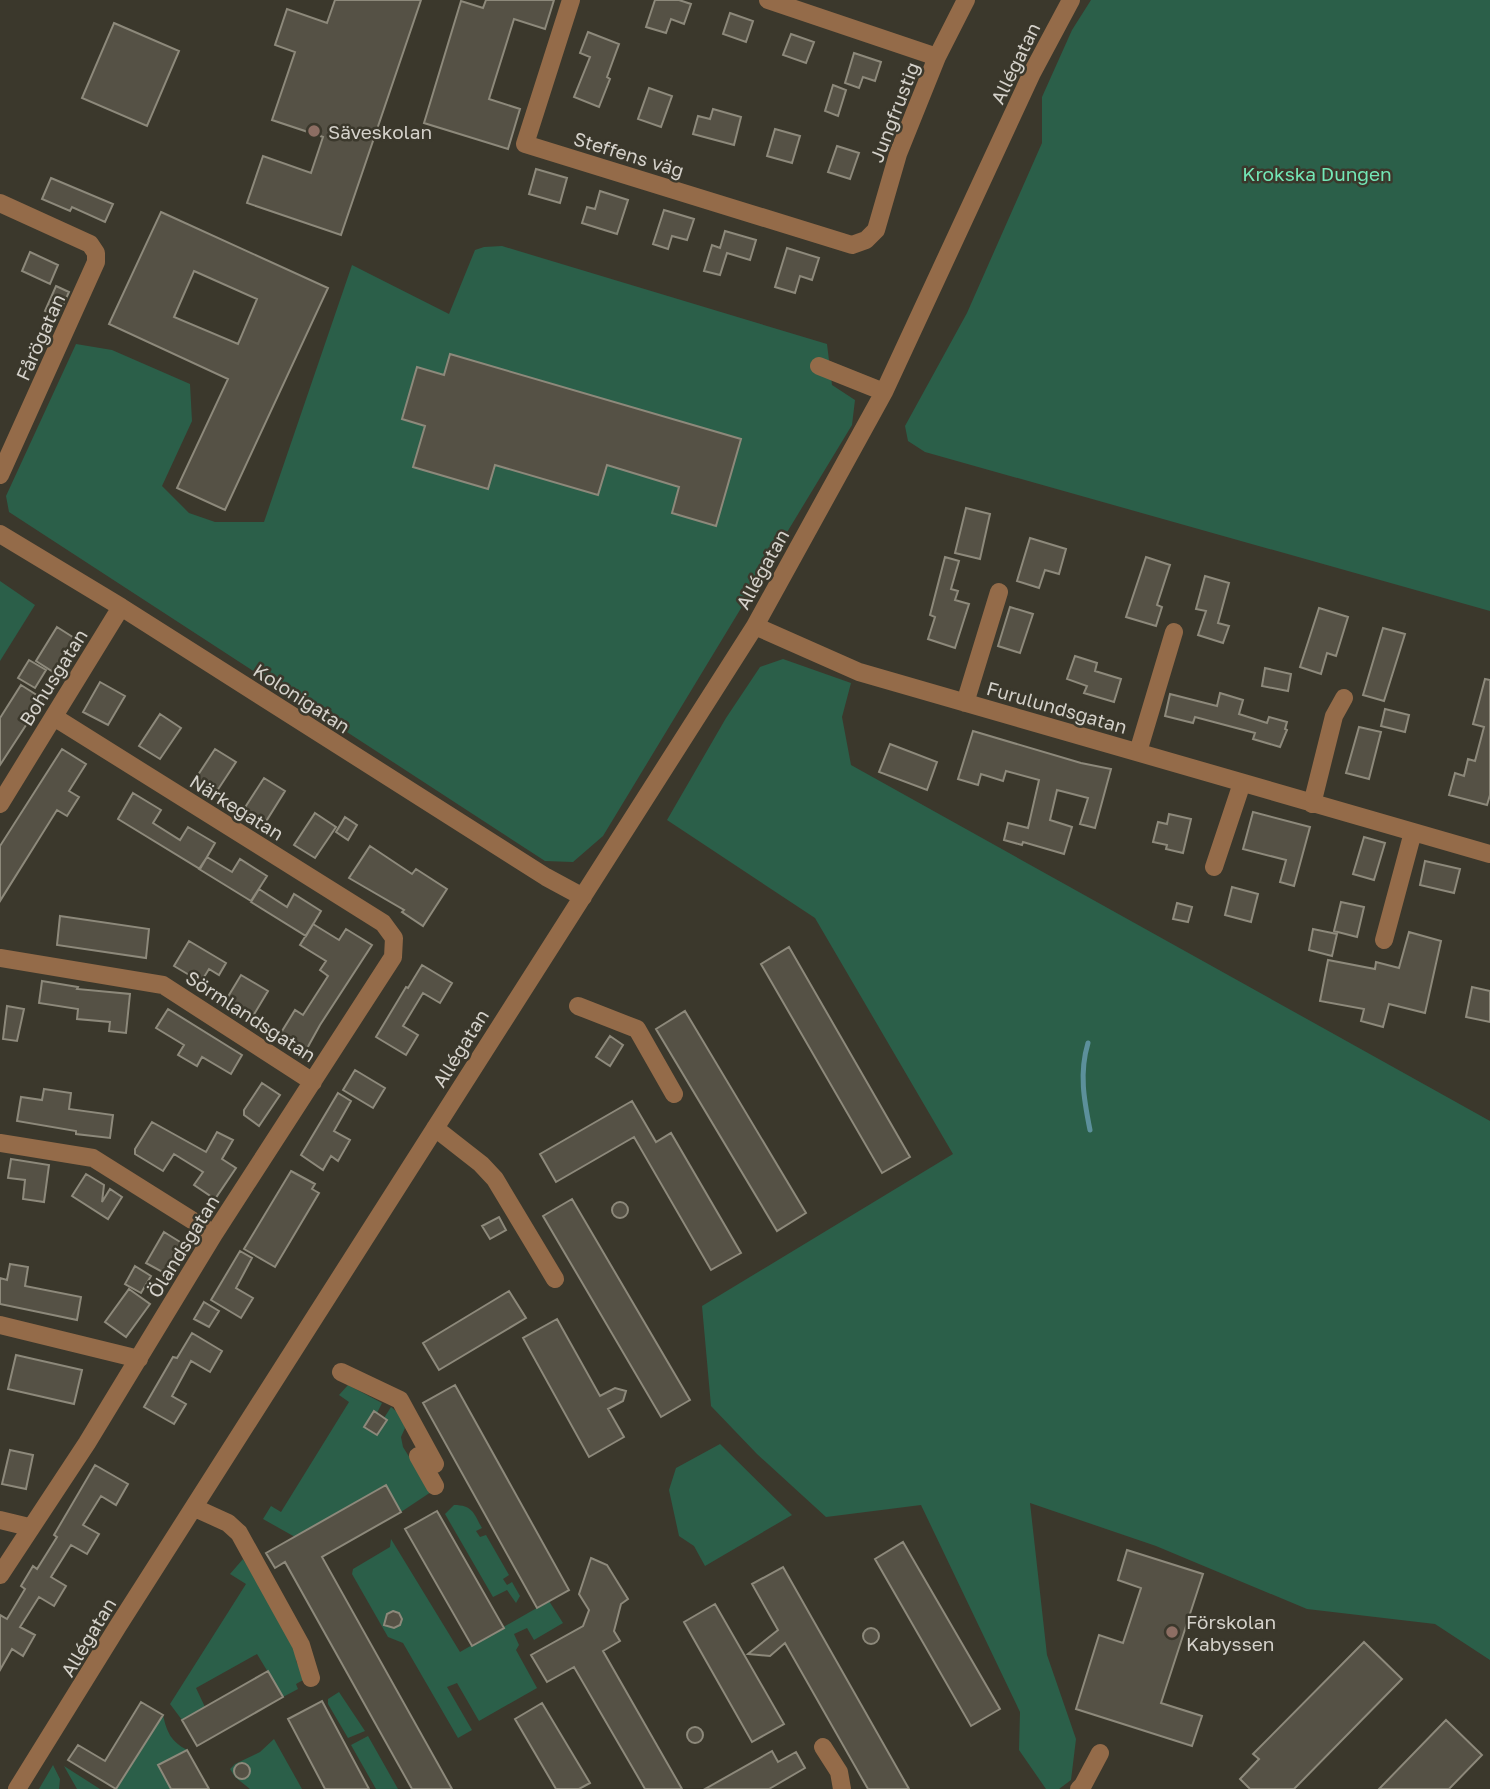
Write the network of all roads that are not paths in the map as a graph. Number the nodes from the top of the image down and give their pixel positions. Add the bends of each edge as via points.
1 (571, 0) edge
2 (768, 0) edge
3 (965, 0) edge
4 (1070, 0) edge
5 (937, 57) junction
6 (0, 203) edge
7 (866, 240) joint
8 (819, 366) dead end
9 (884, 392) junction
10 (5, 456) edge
11 (0, 475) edge
12 (0, 534) edge
13 (999, 592) dead end
14 (121, 607) junction
15 (755, 626) junction
16 (1174, 632) dead end
17 (1344, 698) dead end
18 (965, 703) junction
19 (54, 716) junction
20 (1138, 752) junction
21 (1242, 783) junction
22 (0, 804) edge
23 (1312, 804) junction
24 (1413, 832) junction
25 (1490, 854) edge
26 (1214, 867) dead end
27 (583, 897) junction
28 (394, 937) joint
29 (1384, 940) dead end
30 (0, 958) edge
31 (578, 1006) dead end
32 (313, 1082) junction
33 (671, 1100) dead end
34 (435, 1128) junction
35 (0, 1143) edge
36 (214, 1234) junction
37 (552, 1285) dead end
38 (0, 1325) edge
39 (139, 1359) junction
40 (341, 1372) dead end
41 (415, 1428) junction
42 (435, 1464) dead end
43 (435, 1486) dead end
44 (195, 1508) junction
45 (0, 1520) edge
46 (29, 1527) junction
47 (0, 1575) edge
48 (312, 1678) dead end
49 (823, 1747) dead end
50 (1100, 1753) dead end
51 (17, 1789) edge
52 (842, 1789) edge
53 (1079, 1789) edge

1 - 7 street, Steffens väg via 525,144 852,245
2 - 5 street
3 - 5 street, Jungfrustig
4 - 9 street, Allégatan
5 - 7 street, Jungfrustig via 898,154 876,230
6 - 10 street, Fårögatan via 90,244 96,253 96,262
8 - 9 street
9 - 15 street, Allégatan
10 - 11 street, Fårögatan
12 - 14 street, Kolonigatan
13 - 18 street, Furulundsgatan
14 - 19 street, Bohusgatan
14 - 27 street, Kolonigatan
15 - 18 street, Furulundsgatan via 859,672
15 - 27 street, Allégatan
16 - 20 street, Furulundsgatan
17 - 23 street via 1334,716
18 - 20 street, Furulundsgatan
19 - 22 street, Bohusgatan
19 - 28 street, Närkegatan via 383,922
20 - 21 street, Furulundsgatan
21 - 23 street, Furulundsgatan
21 - 26 street
23 - 24 street, Furulundsgatan
24 - 25 street, Furulundsgatan
24 - 29 street
27 - 34 street, Allégatan
28 - 32 street, Ölandsgatan via 393,957
30 - 32 street, Sörmlandsgatan via 163,985
31 - 33 street via 637,1029
32 - 36 street, Ölandsgatan
34 - 37 street via 495,1179
34 - 44 street, Allégatan
35 - 36 street via 93,1158
36 - 39 street, Ölandsgatan
38 - 39 street
39 - 46 street, Ölandsgatan
40 - 41 street via 400,1400
41 - 42 street
41 - 43 street via 410,1442
44 - 48 street via 239,1533 301,1645
44 - 51 street, Allégatan
45 - 46 street
46 - 47 street, Ölandsgatan
49 - 52 street via 839,1772
50 - 53 street

